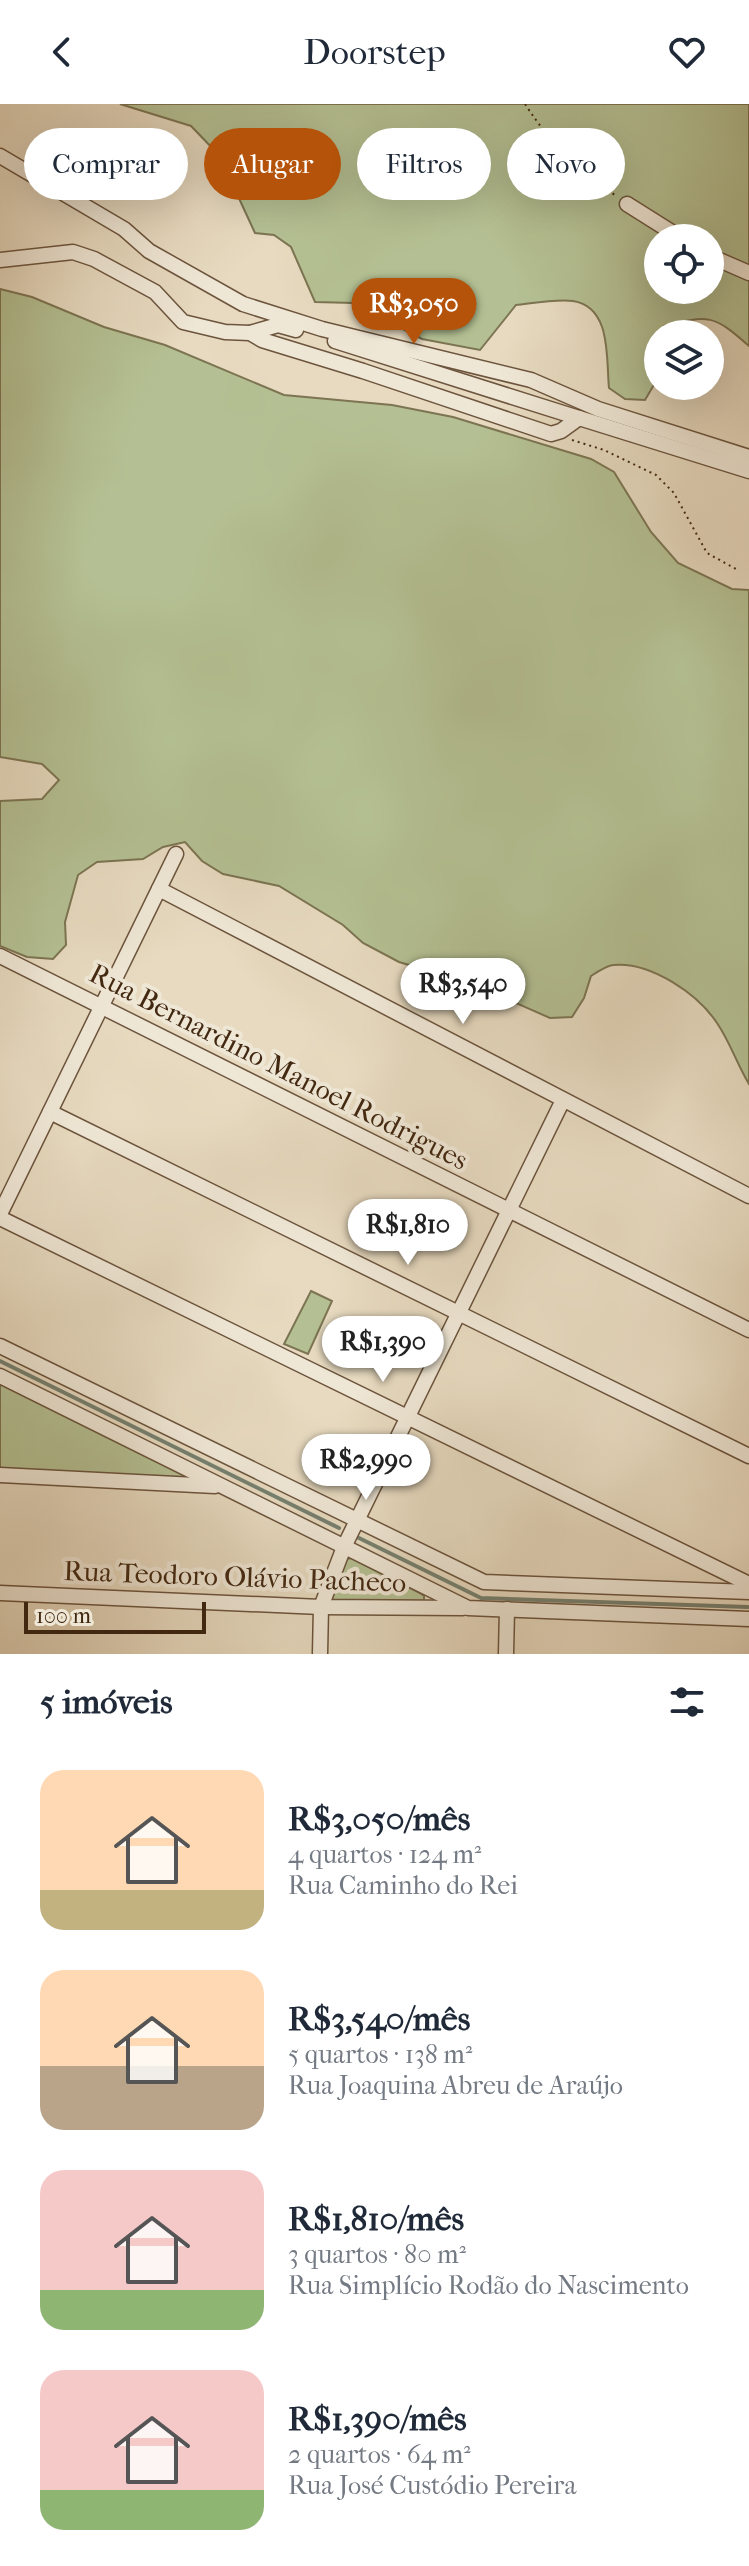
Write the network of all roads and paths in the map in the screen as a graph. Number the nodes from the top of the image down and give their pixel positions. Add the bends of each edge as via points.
1 (525, 104) edge
2 (0, 156) edge
3 (627, 204) joint
4 (659, 224) edge
5 (0, 260) edge
6 (724, 262) edge
7 (749, 273) edge
8 (250, 333) junction
9 (579, 418) junction
10 (551, 434) junction
11 (749, 457) edge
12 (749, 471) edge
13 (736, 569) dead end
14 (176, 854) dead end
15 (159, 889) junction
16 (0, 956) edge
17 (102, 1006) junction
18 (563, 1100) junction
19 (50, 1112) junction
20 (749, 1196) edge
21 (508, 1210) junction
22 (0, 1216) edge
23 (458, 1313) junction
24 (749, 1330) edge
25 (0, 1346) edge
26 (0, 1376) edge
27 (409, 1418) junction
28 (749, 1456) edge
29 (0, 1475) edge
30 (222, 1486) junction
31 (357, 1519) junction
32 (344, 1547) junction
33 (749, 1584) edge
34 (749, 1592) edge
35 (0, 1593) edge
36 (321, 1607) junction
37 (468, 1608) junction
38 (507, 1609) junction
39 (749, 1619) edge
40 (320, 1654) edge
41 (506, 1654) edge

1 - 3 path via 571,162
2 - 11 street via 243,304 322,329 531,380 598,409
3 - 4 street
5 - 8 street via 73,252 155,292 183,322
6 - 7 street
8 - 9 street via 278,325
8 - 10 street
9 - 10 street
9 - 12 street
10 - 13 path via 604,450 656,475 674,493 707,553
14 - 15 street
15 - 17 street
15 - 18 street
16 - 17 street, Rua Bernardino Manoel Rodrigues
17 - 19 street
17 - 21 street, Rua Bernardino Manoel Rodrigues
18 - 20 street
18 - 21 street
19 - 22 street
19 - 23 street
21 - 23 street
21 - 24 street, Rua Bernardino Manoel Rodrigues
22 - 27 street
23 - 27 street
23 - 28 street
25 - 31 street
26 - 30 street
27 - 31 street
27 - 33 street
29 - 30 street
30 - 32 street
31 - 32 street
31 - 34 street via 484,1582
32 - 36 street
32 - 37 street
35 - 36 street, Rua Teodoro Olávio Pacheco
36 - 37 street, Rua Teodoro Olávio Pacheco
36 - 40 street
37 - 38 street, Rua Teodoro Olávio Pacheco
38 - 39 street, Rua Teodoro Olávio Pacheco
38 - 41 street

